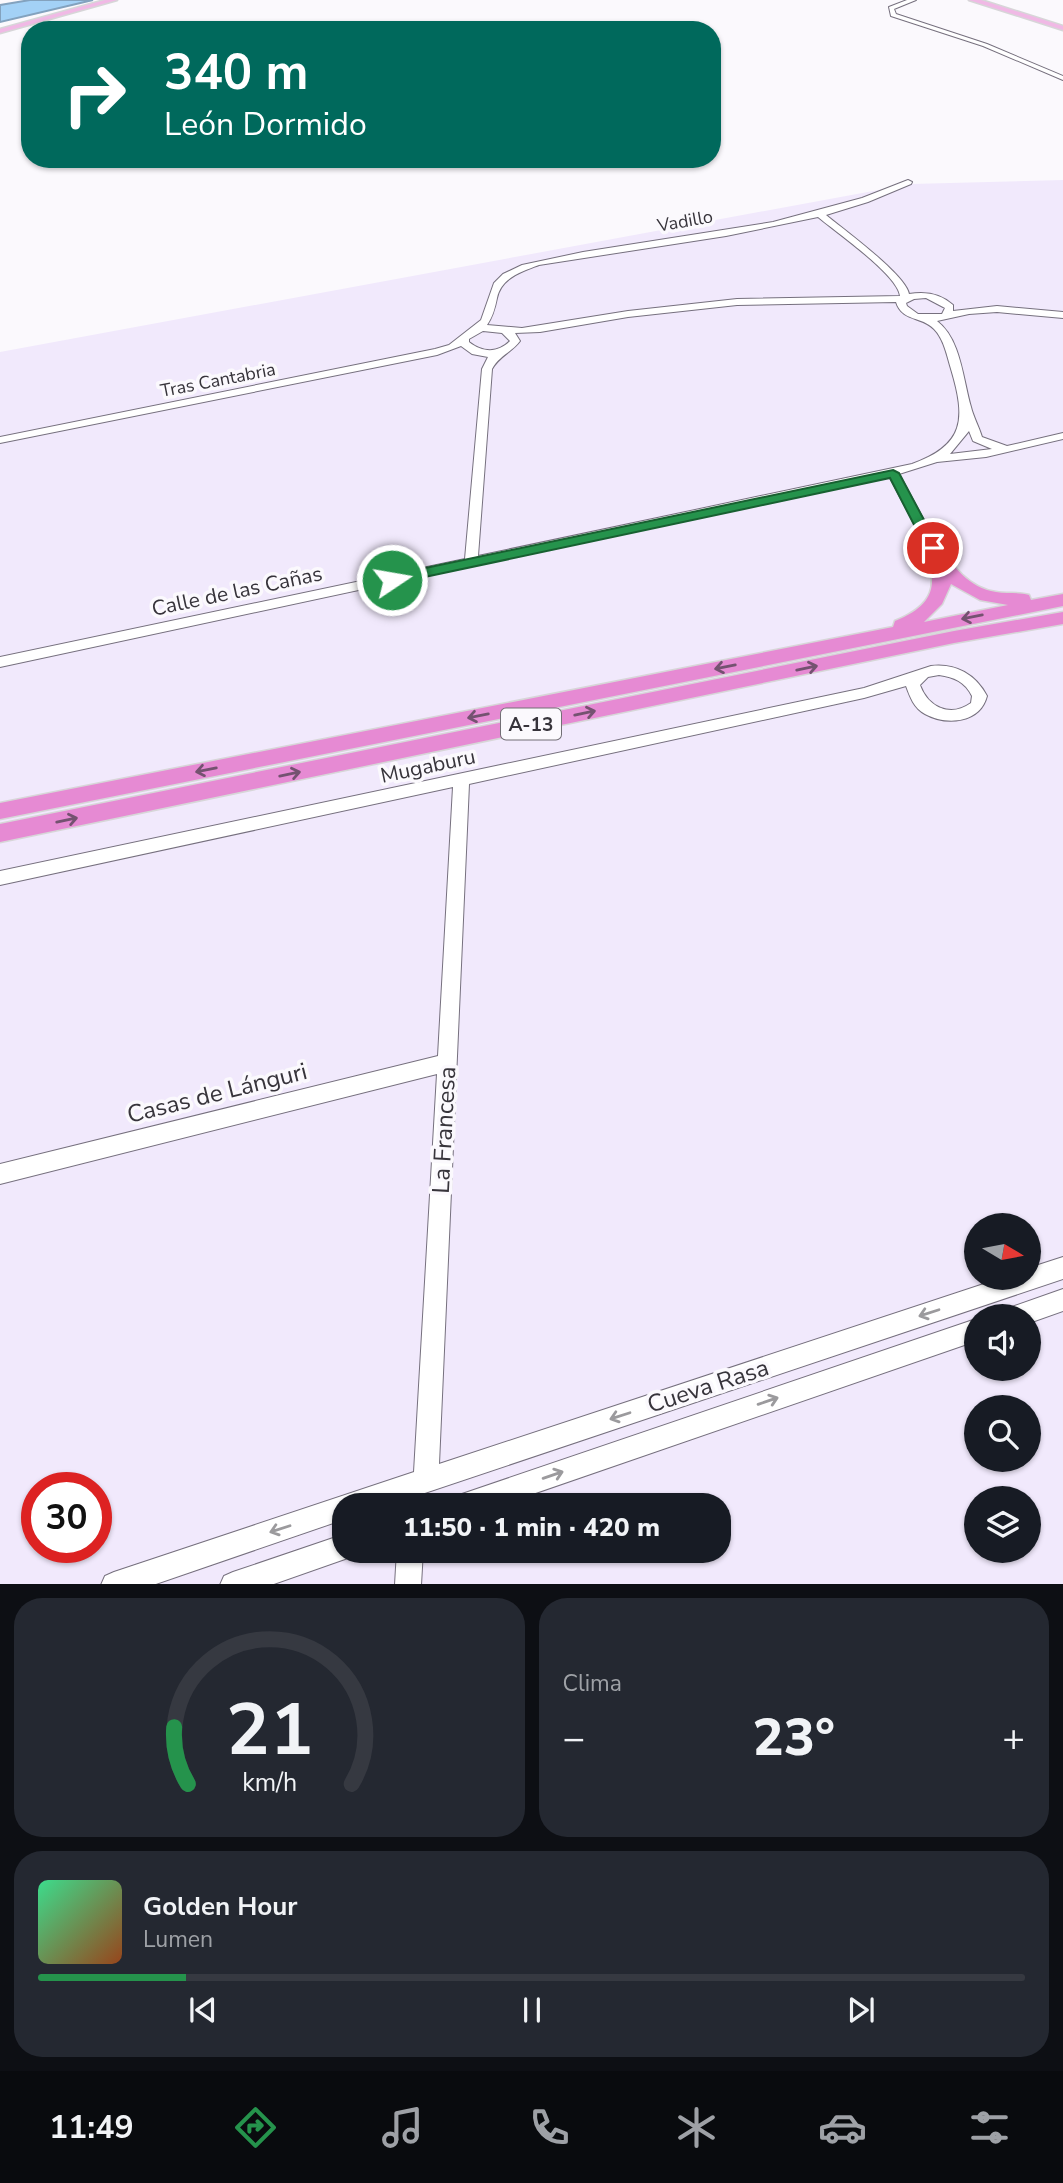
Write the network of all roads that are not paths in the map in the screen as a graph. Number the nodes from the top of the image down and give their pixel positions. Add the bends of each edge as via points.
1 (113, 0) edge
2 (913, 0) edge
3 (972, 0) edge
4 (983, 0) edge
5 (36, 21) edge
6 (21, 25) edge
7 (1063, 27) edge
8 (0, 31) edge
9 (1063, 78) edge
10 (908, 182) dead end
11 (819, 213) junction
12 (891, 275) junction
13 (904, 298) junction
14 (937, 298) junction
15 (841, 300) junction
16 (986, 309) junction
17 (1063, 309) edge
18 (1037, 311) junction
19 (491, 314) junction
20 (912, 315) junction
21 (1063, 315) edge
22 (946, 316) junction
23 (502, 329) junction
24 (540, 329) junction
25 (474, 330) junction
26 (944, 335) junction
27 (464, 339) junction
28 (513, 345) junction
29 (437, 352) junction
30 (478, 352) junction
31 (503, 352) junction
32 (487, 369) junction
33 (966, 409) junction
34 (1063, 436) edge
35 (2, 440) edge
36 (1036, 442) junction
37 (929, 462) junction
38 (893, 473) junction
39 (933, 548) junction
40 (471, 563) junction
41 (1063, 593) edge
42 (1063, 600) edge
43 (1063, 618) edge
44 (766, 658) junction
45 (0, 662) edge
46 (915, 686) dead end
47 (461, 780) junction
48 (0, 811) edge
49 (0, 833) edge
50 (0, 878) edge
51 (447, 1063) junction
52 (0, 1174) edge
53 (1063, 1268) edge
54 (1063, 1300) edge
55 (1041, 1308) edge
56 (964, 1334) edge
57 (426, 1480) junction
58 (388, 1493) edge
59 (500, 1493) edge
60 (332, 1511) edge
61 (332, 1550) edge
62 (409, 1563) edge
63 (114, 1584) edge
64 (233, 1584) edge
65 (408, 1584) edge

1 - 5 main road
2 - 9 street via 891,8 893,15 985,45
3 - 7 main road
4 - 7 main road
6 - 8 main road
10 - 11 street, Vadillo via 876,197
11 - 12 street
11 - 19 street, Vadillo via 537,263 499,284
12 - 13 street via 904,289
12 - 14 street via 915,291
13 - 14 street
13 - 15 street
13 - 20 street via 900,306
14 - 16 street
14 - 22 street via 950,307
15 - 20 street via 882,303
15 - 24 street via 714,304
16 - 18 street
16 - 22 street
17 - 18 street
18 - 21 street
19 - 23 street
19 - 25 street
20 - 22 street
20 - 26 street via 936,324
22 - 26 street
23 - 24 street
23 - 25 street
23 - 28 street via 514,337
24 - 28 street
25 - 27 street
26 - 33 street
27 - 29 street
27 - 30 street
28 - 31 street
29 - 30 street
29 - 35 street, Tras Cantabria
30 - 31 street
30 - 32 street
31 - 32 street
32 - 40 street
33 - 36 street via 974,435 987,445
33 - 37 street via 957,442
34 - 36 street
36 - 37 street
37 - 38 street, Calle de las Cañas
38 - 39 street
38 - 40 street, Calle de las Cañas
39 - 41 highway via 955,580 980,595 1014,600
39 - 44 highway via 941,587 922,615 900,625
40 - 45 street, Calle de las Cañas
42 -> 44 highway, A-13
49 -> 43 highway, A-13
44 -> 48 highway, A-13
46 - 47 street, Mugaburu
47 - 50 street, Mugaburu
47 - 51 street, La Francesa
51 - 52 street, Casas de Lánguri
51 - 57 street, La Francesa
53 -> 57 street, Cueva Rasa
54 - 55 street
59 -> 56 street, Cueva Rasa
57 - 58 street, Cueva Rasa
60 -> 63 street
61 - 64 street
62 - 65 street

